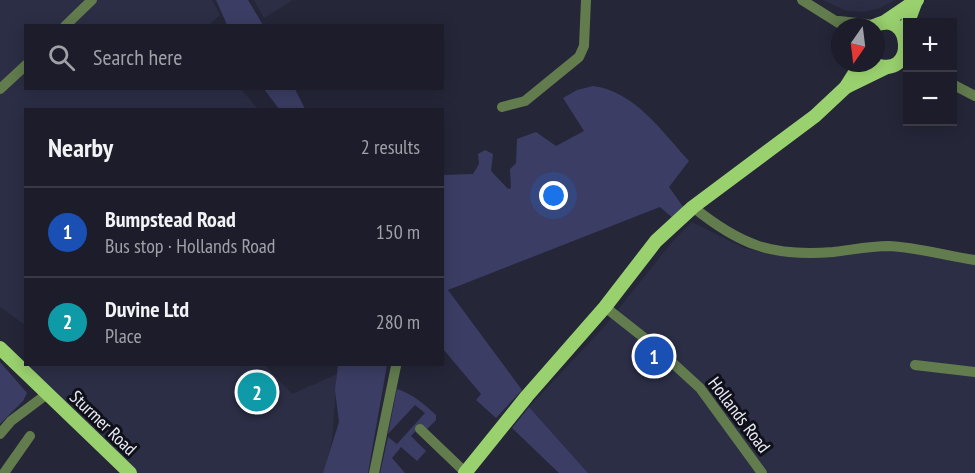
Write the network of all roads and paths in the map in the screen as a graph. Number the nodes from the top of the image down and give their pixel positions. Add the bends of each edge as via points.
1 (92, 0) edge
2 (586, 0) edge
3 (802, 0) edge
4 (916, 1) edge
5 (832, 18) edge
6 (910, 18) edge
7 (885, 20) edge
8 (67, 24) edge
9 (885, 26) edge
10 (903, 37) edge
11 (24, 66) edge
12 (896, 66) edge
13 (855, 72) edge
14 (846, 87) junction
15 (957, 87) edge
16 (0, 89) edge
17 (975, 96) edge
18 (502, 107) dead end
19 (693, 207) junction
20 (975, 261) edge
21 (605, 308) junction
22 (0, 348) edge
23 (915, 365) dead end
24 (396, 366) dead end
25 (975, 372) edge
26 (47, 394) junction
27 (420, 429) dead end
28 (0, 434) edge
29 (30, 436) dead end
30 (4, 473) edge
31 (130, 473) edge
32 (374, 473) edge
33 (465, 473) edge
34 (762, 473) edge

1 - 8 street
2 - 18 street via 584,46 579,57 525,101
3 - 5 street
4 - 6 main road
4 - 7 main road
9 - 10 main road via 897,27
11 - 16 street
12 - 14 main road
13 - 14 main road
14 - 19 main road via 815,116
15 - 17 street
19 - 20 street via 723,231 748,244 776,251 813,253 887,246
19 - 21 main road via 656,241
21 - 33 main road
21 - 34 street, Hollands Road via 700,388
22 - 26 main road, Sturmer Road
23 - 25 street
24 - 32 street
26 - 28 street
26 - 31 main road, Sturmer Road
27 - 33 street
29 - 30 street

